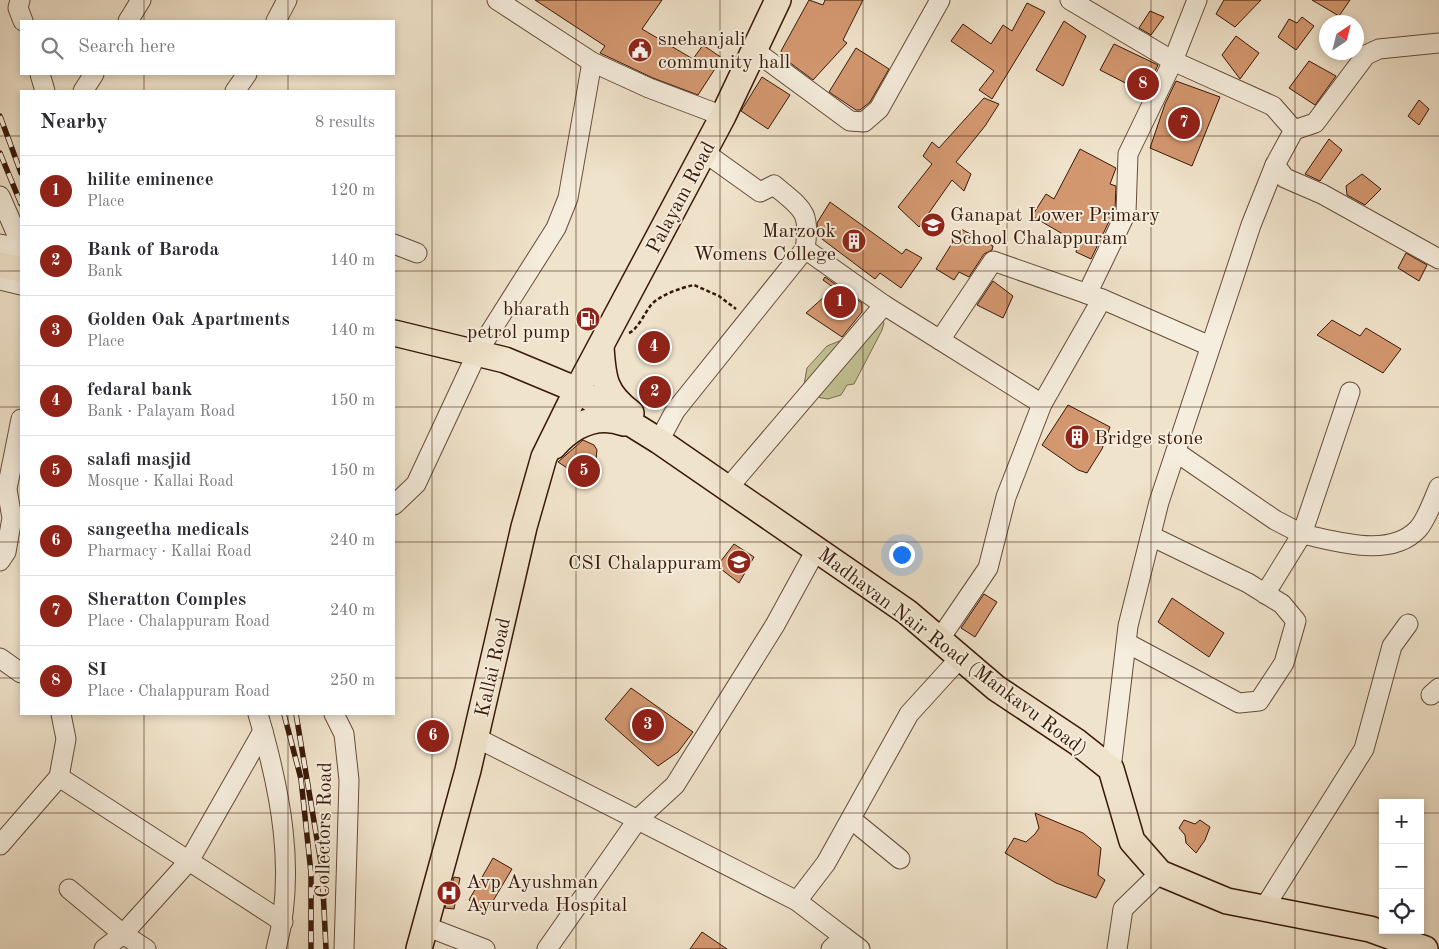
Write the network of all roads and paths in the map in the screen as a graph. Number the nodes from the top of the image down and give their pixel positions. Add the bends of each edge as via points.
1 (20, 0) edge
2 (141, 0) edge
3 (287, 0) edge
4 (497, 0) edge
5 (778, 0) edge
6 (940, 0) edge
7 (1070, 0) edge
8 (1197, 0) edge
9 (22, 20) edge
10 (129, 20) edge
11 (277, 20) edge
12 (1439, 43) edge
13 (756, 51) junction
14 (1173, 60) junction
15 (592, 62) junction
16 (40, 75) edge
17 (93, 75) edge
18 (246, 75) edge
19 (45, 90) edge
20 (84, 90) edge
21 (236, 90) edge
22 (723, 116) junction
23 (1294, 130) junction
24 (704, 152) junction
25 (1275, 165) junction
26 (0, 196) edge
27 (0, 244) edge
28 (20, 244) edge
29 (395, 244) edge
30 (20, 246) edge
31 (805, 249) junction
32 (417, 253) dead end
33 (1439, 259) edge
34 (0, 265) edge
35 (20, 269) edge
36 (0, 280) edge
37 (20, 285) edge
38 (1095, 296) junction
39 (884, 305) junction
40 (749, 320) junction
41 (395, 323) edge
42 (395, 333) edge
43 (606, 336) junction
44 (940, 340) junction
45 (395, 341) edge
46 (482, 345) junction
47 (1210, 346) junction
48 (511, 363) junction
49 (472, 364) junction
50 (577, 390) junction
51 (1350, 392) dead end
52 (1042, 404) junction
53 (20, 424) edge
54 (638, 429) junction
55 (659, 441) junction
56 (1176, 452) junction
57 (544, 457) junction
58 (1439, 487) edge
59 (728, 488) junction
60 (395, 505) edge
61 (1302, 534) junction
62 (1151, 536) junction
63 (816, 550) junction
64 (0, 561) edge
65 (1265, 594) junction
66 (1408, 624) dead end
67 (939, 640) junction
68 (1126, 642) junction
69 (0, 658) edge
70 (960, 658) junction
71 (20, 672) edge
72 (61, 715) edge
73 (334, 715) edge
74 (261, 722) edge
75 (475, 738) junction
76 (1111, 769) junction
77 (59, 777) junction
78 (638, 819) junction
79 (851, 819) junction
80 (0, 845) edge
81 (900, 859) dead end
82 (189, 861) junction
83 (1160, 873) junction
84 (69, 889) dead end
85 (797, 901) junction
86 (1264, 908) junction
87 (283, 922) junction
88 (122, 934) junction
89 (422, 938) edge
90 (837, 943) edge
91 (1392, 943) edge
92 (104, 949) edge
93 (146, 949) edge
94 (276, 949) edge
95 (344, 949) edge
96 (484, 949) edge
97 (546, 949) edge
98 (860, 949) edge
99 (1117, 949) edge
100 (1425, 949) edge

1 - 9 street via 18,8
2 - 10 street
3 - 11 street
4 - 15 street
5 - 13 main road, Palayam Road
6 - 13 street via 879,109 864,122 850,121
7 - 14 street
8 - 14 street
12 - 23 street via 1379,49 1366,55 1315,123
13 - 22 main road, Palayam Road
14 - 23 street via 1273,106
14 - 38 street via 1128,154 1126,213
15 - 22 street
15 - 46 street via 565,206 556,228
16 - 19 street
17 - 20 street
18 - 21 street
22 - 24 main road, Palayam Road
23 - 25 street
24 - 31 street via 760,192 774,185 803,210 808,228
24 - 43 main road, Palayam Road
25 - 33 street via 1285,178 1322,194
25 - 47 street
26 - 28 street
27 - 30 street
29 - 32 street
31 - 39 street
31 - 40 street
34 - 35 main road
36 - 37 street
38 - 44 street via 993,261
38 - 47 street
38 - 52 street
39 - 44 street
39 - 59 street
40 - 43 path via 720,296 694,285 659,297 630,334
40 - 55 street via 676,411
41 - 46 street
42 - 48 main road, Madhavan Nair Road (Mankavu Road)
43 - 50 main road, Palayam Road
43 - 55 main road via 603,377 608,391
44 - 52 street
45 - 49 street
46 - 48 street
47 - 56 street
48 - 49 street
48 - 50 main road, Madhavan Nair Road (Mankavu Road)
48 - 57 main road via 552,397 555,418
49 - 60 street via 416,484
50 - 54 main road, Madhavan Nair Road (Mankavu Road)
50 - 57 main road, Kallai Road
51 - 61 street
52 - 67 street via 1006,497 988,568
53 - 64 street via 7,489 12,518 6,552
54 - 55 main road, Madhavan Nair Road (Mankavu Road)
54 - 57 main road via 609,419 594,420 571,429
55 - 59 main road, Madhavan Nair Road (Mankavu Road)
56 - 61 street via 1275,520
56 - 62 street
57 - 75 main road, Kallai Road via 524,527
58 - 61 street via 1418,529 1401,542 1366,546
59 - 63 main road, Madhavan Nair Road (Mankavu Road)
61 - 65 street
62 - 65 street
62 - 68 street
63 - 67 main road, Madhavan Nair Road (Mankavu Road) via 907,612
63 - 78 street via 775,625 675,785
65 - 68 street via 1282,604 1296,621 1284,662 1259,701 1238,703
66 - 86 street via 1392,646 1364,749
67 - 70 main road, Madhavan Nair Road (Mankavu Road)
68 - 76 street
69 - 71 street
70 - 76 main road, Madhavan Nair Road (Mankavu Road) via 996,688
70 - 79 street via 909,714
72 - 77 street via 66,739
73 - 95 street, Collectors Road via 344,734 350,780
74 - 82 street
74 - 87 street via 270,754 286,856
75 - 78 street
75 - 89 main road, Kallai Road
76 - 83 main road via 1132,841
77 - 80 street
77 - 82 street
78 - 85 street
78 - 97 street
79 - 81 street
79 - 85 street via 826,863
82 - 87 street
82 - 88 street
83 - 86 main road via 1227,901
83 - 99 street via 1123,909
84 - 88 street
85 - 90 street
86 - 91 main road via 1370,929
87 - 94 street
88 - 92 street
88 - 93 street
89 - 96 street
90 - 98 street
91 - 100 main road

